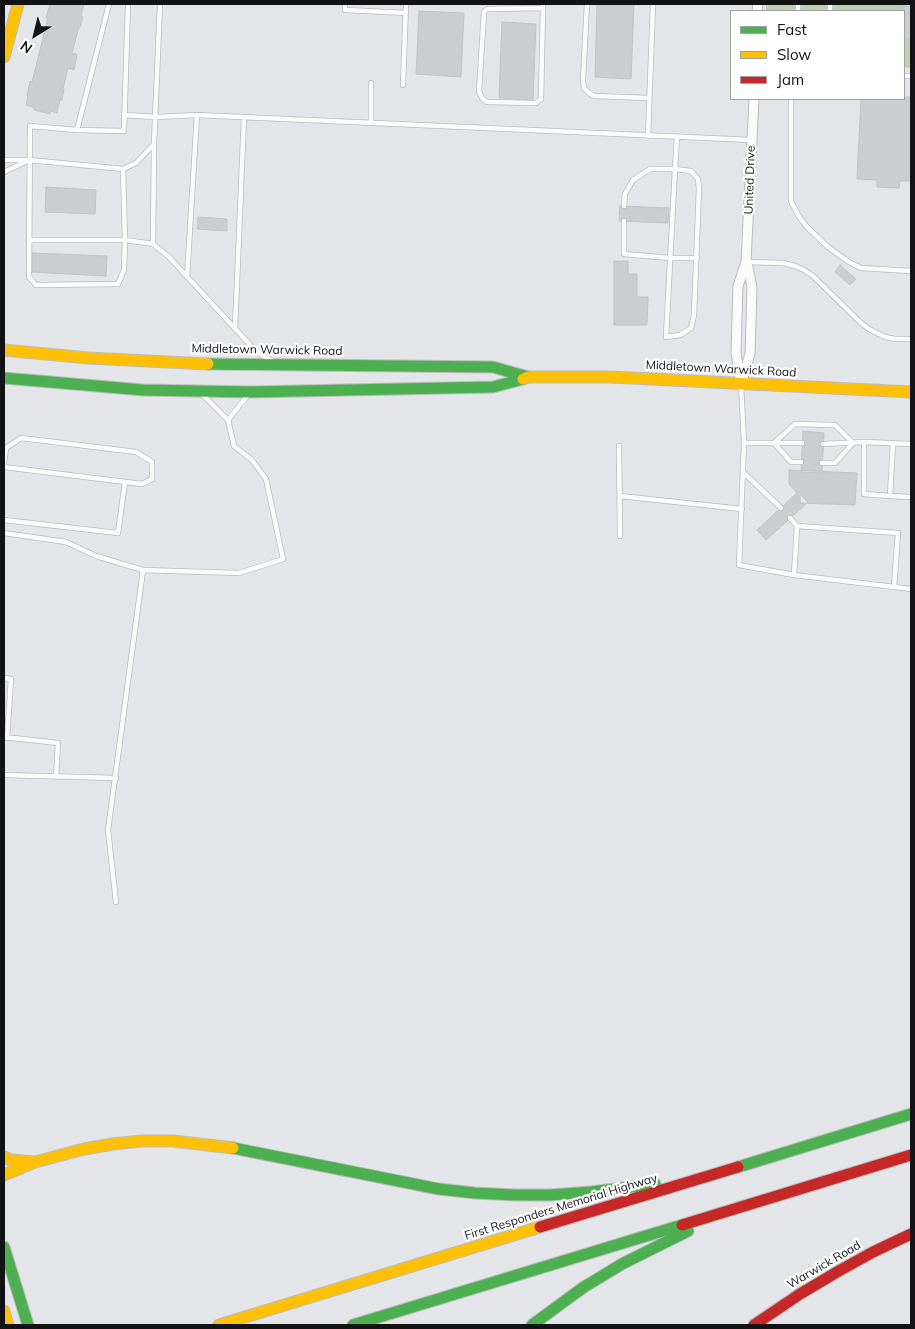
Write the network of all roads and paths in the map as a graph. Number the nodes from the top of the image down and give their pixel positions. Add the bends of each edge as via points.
1 (18, 4) edge
2 (109, 4) edge
3 (128, 4) edge
4 (160, 4) edge
5 (345, 4) edge
6 (406, 4) edge
7 (587, 4) edge
8 (653, 4) edge
9 (543, 6) edge
10 (406, 13) junction
11 (4, 57) edge
12 (371, 83) dead end
13 (403, 85) dead end
14 (650, 98) junction
15 (754, 100) edge
16 (791, 100) edge
17 (124, 115) junction
18 (197, 115) junction
19 (156, 117) junction
20 (244, 117) junction
21 (371, 123) junction
22 (77, 130) junction
23 (648, 136) junction
24 (677, 137) junction
25 (752, 140) junction
26 (154, 144) junction
27 (4, 160) edge
28 (29, 160) junction
29 (123, 169) junction
30 (675, 169) junction
31 (4, 172) edge
32 (624, 206) dead end
33 (624, 222) dead end
34 (29, 240) junction
35 (125, 240) junction
36 (153, 244) junction
37 (670, 258) junction
38 (696, 258) junction
39 (746, 262) junction
40 (911, 271) edge
41 (187, 277) junction
42 (235, 329) junction
43 (911, 340) edge
44 (4, 350) edge
45 (280, 364) junction
46 (528, 377) junction
47 (4, 378) edge
48 (741, 384) junction
49 (199, 390) junction
50 (251, 392) junction
51 (911, 392) edge
52 (228, 420) junction
53 (864, 442) junction
54 (744, 443) junction
55 (774, 443) junction
56 (802, 443) dead end
57 (853, 443) junction
58 (893, 443) junction
59 (823, 444) dead end
60 (911, 444) edge
61 (619, 446) dead end
62 (801, 462) dead end
63 (822, 463) dead end
64 (4, 466) edge
65 (744, 473) junction
66 (125, 482) junction
67 (620, 496) junction
68 (890, 496) junction
69 (911, 497) edge
70 (781, 508) dead end
71 (742, 509) junction
72 (790, 518) dead end
73 (4, 520) edge
74 (797, 526) junction
75 (4, 533) edge
76 (620, 536) dead end
77 (143, 570) junction
78 (794, 575) junction
79 (894, 587) junction
80 (911, 589) edge
81 (4, 678) edge
82 (6, 737) edge
83 (4, 775) edge
84 (56, 777) junction
85 (116, 778) junction
86 (116, 902) dead end
87 (911, 1114) edge
88 (911, 1155) edge
89 (4, 1157) edge
90 (35, 1162) junction
91 (4, 1175) edge
92 (697, 1180) junction
93 (733, 1210) junction
94 (911, 1234) edge
95 (4, 1248) edge
96 (4, 1312) edge
97 (8, 1325) edge
98 (28, 1325) edge
99 (219, 1325) edge
100 (353, 1325) edge
101 (532, 1325) edge
102 (754, 1325) edge

1 - 11 main road
2 - 22 lane
3 - 17 lane
4 - 19 lane
5 - 10 lane via 345,10
6 - 10 lane
7 - 14 lane via 584,88 594,96
8 - 14 lane
9 - 9 lane via 487,9 484,12 480,91 486,102 536,103 541,99
10 - 13 lane
12 - 21 lane
14 - 23 lane
15 - 25 street, United Drive
16 - 40 lane via 791,201 798,215 828,247 861,268
17 - 19 lane
17 - 22 lane via 124,131
18 - 19 lane
18 - 20 lane
18 - 41 lane
19 - 26 lane
20 - 21 lane
20 - 42 lane
21 - 23 lane
22 - 28 lane via 30,126
23 - 24 lane
24 - 25 lane
24 - 30 lane
25 - 39 street, United Drive
26 - 29 lane via 136,163
26 - 36 lane
27 - 28 lane
28 - 29 lane
28 - 31 lane
28 - 34 lane
29 - 35 lane
30 - 32 lane via 650,169 633,180 625,194
30 - 37 lane
30 - 38 lane via 691,171 698,179
33 - 37 lane via 624,254
34 - 35 lane
34 - 35 lane via 29,277 36,285 118,284 124,270
35 - 36 lane
36 - 41 lane
37 - 38 lane
37 - 38 lane via 666,337 680,335 691,328
39 - 43 lane via 783,263 804,270 869,329 885,337
39 - 48 street, United Drive via 738,286 736,353
39 - 48 street, United Drive via 752,286 750,354
41 - 42 lane
42 - 45 lane via 259,354
44 - 45 main road, Middletown Warwick Road via 202,364
45 - 46 main road, Middletown Warwick Road via 493,367
46 - 48 main road, Middletown Warwick Road via 611,377
46 - 50 main road, Middletown Warwick Road via 493,387
47 - 49 main road, Middletown Warwick Road via 143,390
48 - 51 main road, Middletown Warwick Road
48 - 54 lane
49 - 50 main road, Middletown Warwick Road
49 - 52 lane
50 - 52 lane
52 - 77 lane via 234,446 252,460 266,479 283,559 240,573
53 - 57 lane
53 - 58 lane
53 - 68 lane via 864,494
54 - 55 lane
54 - 65 lane
55 - 56 lane
55 - 57 lane via 795,424 835,425
55 - 62 lane via 791,462
57 - 59 lane
57 - 63 lane via 836,462
58 - 60 lane
58 - 68 lane
61 - 67 lane
64 - 66 lane
64 - 66 lane via 6,448 21,438 136,452 152,462 152,479 142,484
65 - 70 lane
65 - 71 lane
66 - 73 lane via 118,533
67 - 71 lane
67 - 76 lane
68 - 69 lane
71 - 78 lane via 739,565
72 - 74 lane
74 - 78 lane
74 - 79 lane via 898,533
75 - 77 lane via 66,542 96,556
77 - 85 lane
78 - 79 lane
79 - 80 lane
81 - 82 lane via 11,679
82 - 84 lane via 58,743
83 - 84 lane
84 - 85 lane
85 - 86 lane via 108,830
87 - 92 main road, First Responders Memorial Highway
88 - 93 main road
89 - 90 main road
90 - 91 main road
90 - 92 main road via 113,1144 173,1141 243,1150 439,1189 475,1193 558,1194
92 - 99 main road, First Responders Memorial Highway
93 - 100 main road
93 - 101 main road via 622,1264 584,1286
94 - 102 main road, Warwick Road via 836,1272
95 - 98 main road
96 - 97 main road

